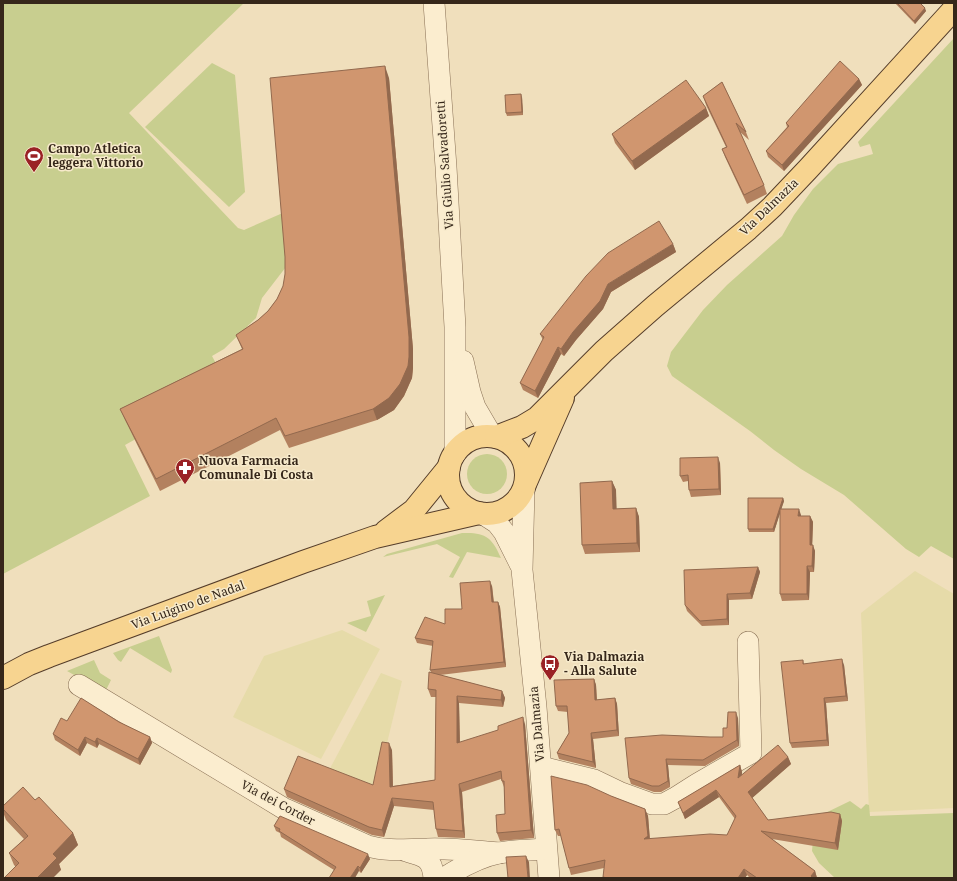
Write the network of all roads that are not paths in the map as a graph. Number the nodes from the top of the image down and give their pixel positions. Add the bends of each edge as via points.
1 (434, 3) edge
2 (954, 9) edge
3 (455, 328) junction
4 (568, 388) junction
5 (494, 437) junction
6 (452, 461) junction
7 (524, 486) junction
8 (481, 513) junction
9 (375, 537) junction
10 (522, 570) junction
11 (748, 642) dead end
12 (3, 678) edge
13 (79, 685) dead end
14 (541, 767) junction
15 (546, 848) junction
16 (403, 850) junction
17 (499, 852) junction
18 (434, 878) edge
19 (444, 878) edge
20 (549, 878) edge

1 - 3 street, Via Giulio Salvadoretti
2 - 4 main road, Via Dalmazia via 772,207 655,306 584,370
3 - 5 street, Via Giulio Salvadoretti via 475,407
3 - 6 street, Via Giulio Salvadoretti
4 - 5 main road, Via Dalmazia via 537,418 522,427
4 - 7 main road, Via Dalmazia
5 - 6 main road via 470,440 462,446
5 - 7 main road via 507,442 523,459 526,471
6 - 8 main road via 449,479 452,491 458,501
6 - 9 main road, Via Luigino de Nadal via 414,510
7 - 8 main road via 517,500 508,508 496,513
7 - 10 street, Via Dalmazia
8 - 9 main road, Via Luigino de Nadal
8 - 10 street, Via Dalmazia via 497,523 504,532
9 - 12 main road, Via Luigino de Nadal via 49,656
10 - 14 street, Via Dalmazia
11 - 14 street via 751,753 664,804 652,804 594,780
13 - 16 street, Via dei Corder via 283,808 368,846
14 - 15 street, Via Dalmazia
15 - 17 street
15 - 20 street, Via Dalmazia
16 - 17 street, Via dei Corder
16 - 18 street via 424,856 431,864
17 - 19 street via 471,862

